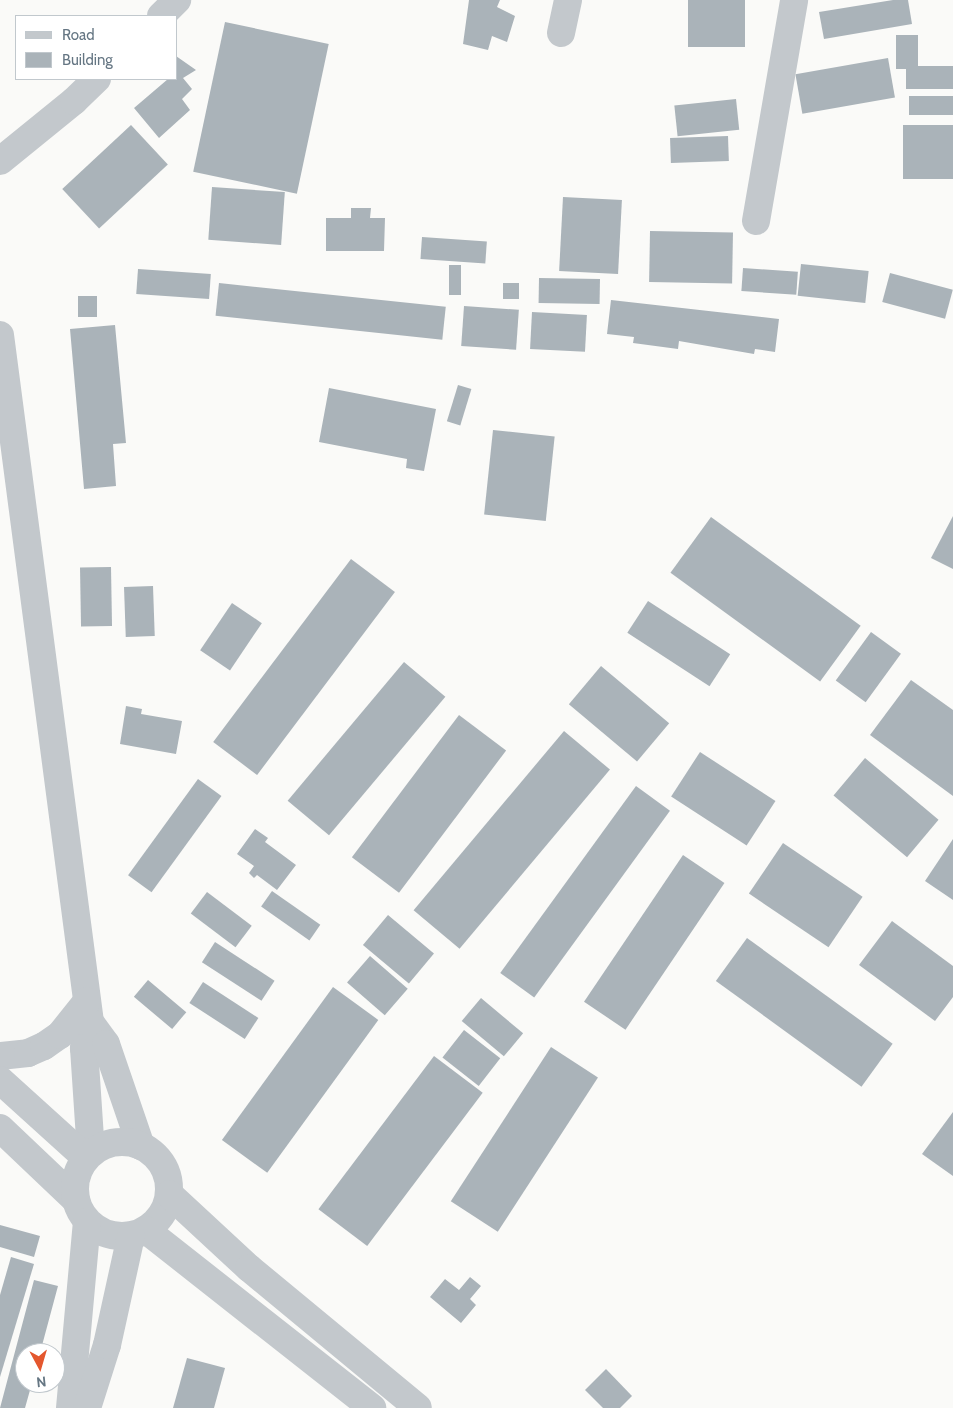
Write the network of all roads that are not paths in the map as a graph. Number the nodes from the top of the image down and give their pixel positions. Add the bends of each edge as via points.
1 (177, 0) edge
2 (568, 0) edge
3 (794, 0) edge
4 (162, 15) edge
5 (561, 33) dead end
6 (96, 80) edge
7 (0, 161) edge
8 (756, 221) dead end
9 (0, 335) edge
10 (89, 1011) junction
11 (0, 1056) edge
12 (0, 1080) edge
13 (0, 1128) edge
14 (141, 1146) junction
15 (89, 1156) junction
16 (169, 1194) junction
17 (82, 1211) junction
18 (139, 1233) junction
19 (70, 1408) edge
20 (87, 1408) edge
21 (372, 1408) edge
22 (418, 1408) edge

1 - 4 street
2 - 5 street
3 - 8 street
6 - 7 street via 74,102
9 - 10 street
10 - 11 street via 44,1046
10 - 14 street via 106,1044
10 - 15 street via 84,1048
12 - 15 street
13 - 17 street
14 - 15 street via 115,1143
14 - 16 street via 163,1166
15 - 17 street via 75,1185
16 - 18 street via 162,1215
16 - 22 street via 249,1268
17 - 18 street via 103,1233
17 - 19 street
18 - 20 street
18 - 21 street

